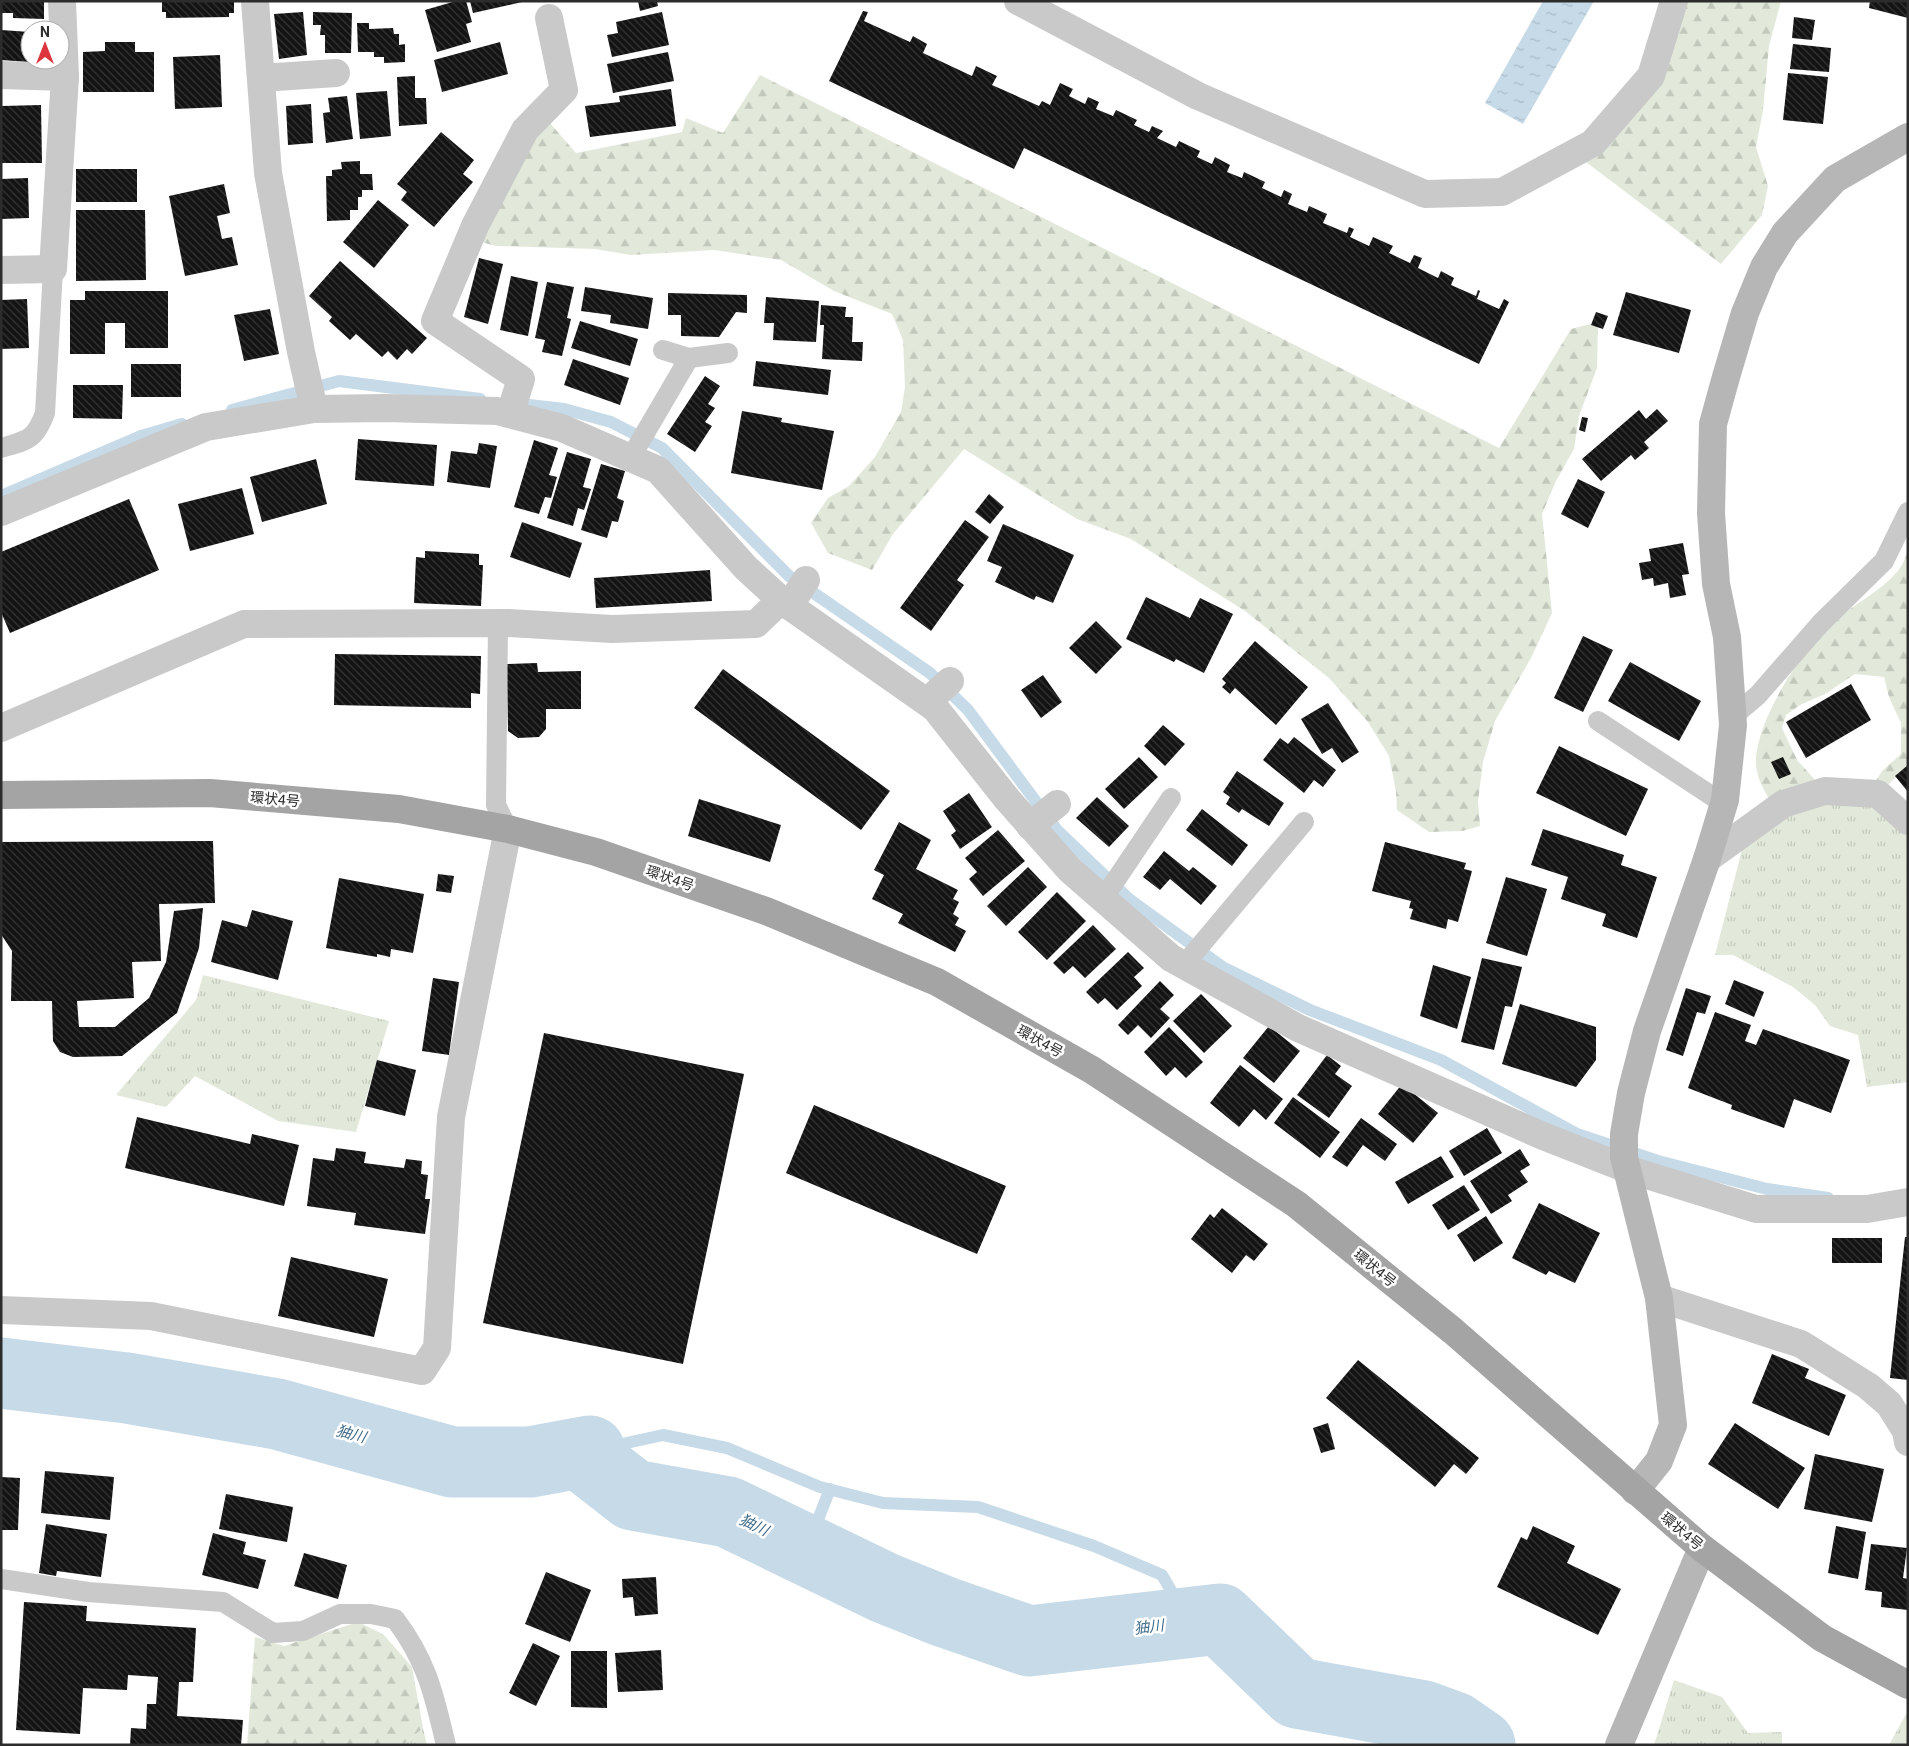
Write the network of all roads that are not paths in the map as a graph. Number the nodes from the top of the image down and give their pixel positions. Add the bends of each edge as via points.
1 (62, 1) edge
2 (255, 1) edge
3 (1018, 1) edge
4 (1674, 1) edge
5 (550, 18) dead end
6 (336, 73) dead end
7 (1, 75) edge
8 (65, 77) junction
9 (261, 78) junction
10 (1908, 137) edge
11 (53, 269) junction
12 (1, 270) edge
13 (663, 350) dead end
14 (728, 353) dead end
15 (689, 358) junction
16 (313, 402) junction
17 (511, 413) junction
18 (1, 448) edge
19 (632, 455) junction
20 (1, 512) edge
21 (1908, 512) edge
22 (806, 580) dead end
23 (787, 603) junction
24 (498, 623) junction
25 (950, 681) dead end
26 (928, 701) junction
27 (1732, 717) junction
28 (1598, 721) dead end
29 (1, 728) edge
30 (1, 795) edge
31 (1171, 798) dead end
32 (1057, 804) dead end
33 (1724, 804) junction
34 (1908, 820) edge
35 (1304, 822) dead end
36 (1032, 825) junction
37 (508, 829) junction
38 (1707, 859) junction
39 (1105, 898) junction
40 (1187, 961) junction
41 (1625, 1154) junction
42 (1908, 1202) edge
43 (1659, 1298) junction
44 (1, 1310) edge
45 (1908, 1442) edge
46 (1635, 1491) junction
47 (1702, 1548) junction
48 (1, 1579) edge
49 (1908, 1685) edge
50 (446, 1745) edge
51 (1619, 1745) edge

1 - 8 street
2 - 9 street
3 - 4 street via 1198,96 1425,194 1502,192 1593,143 1651,76
5 - 17 street via 564,90 525,130 475,226 435,321 521,379
6 - 9 street
7 - 8 street
8 - 11 street
9 - 16 street via 268,173
10 - 27 street via 1835,179 1785,233 1764,267 1745,313 1713,424 1710,513 1716,584 1727,637
11 - 12 street
11 - 18 lane via 45,413 38,431 26,440
13 - 15 lane
14 - 15 lane
15 - 19 lane
16 - 17 street
16 - 20 street via 206,427
17 - 19 street via 562,428
19 - 23 street via 658,470 746,568
21 - 27 lane via 1884,560 1820,624 1758,695
22 - 23 street
23 - 24 street via 756,624 612,629
23 - 26 street
24 - 29 street via 244,624
24 - 37 lane via 496,805
25 - 26 street
26 - 36 street
27 - 33 street
28 - 33 lane
30 - 37 main road, 環状4号 via 210,793 400,809
31 - 39 lane
32 - 36 street
33 - 38 street
34 - 38 street via 1878,794 1825,791 1783,804
35 - 40 lane
36 - 39 street via 1070,870
37 - 44 street via 452,1116 437,1348 422,1371 152,1316
37 - 46 main road, 環状4号 via 596,852 766,911 937,982 1092,1070 1296,1204 1453,1331
38 - 41 street via 1647,1031 1632,1093
39 - 40 street via 1171,958
40 - 41 street via 1298,1028 1543,1136
41 - 42 street via 1756,1209 1866,1209
41 - 43 street
43 - 45 street via 1801,1344 1868,1386 1889,1404 1906,1431
43 - 46 street via 1673,1425 1659,1461
46 - 47 main road, 環状4号
47 - 49 main road, 環状4号 via 1822,1638
47 - 51 street
48 - 50 lane via 88,1592 224,1602 273,1633 303,1631 340,1614 371,1614 395,1619 410,1638 430,1680

